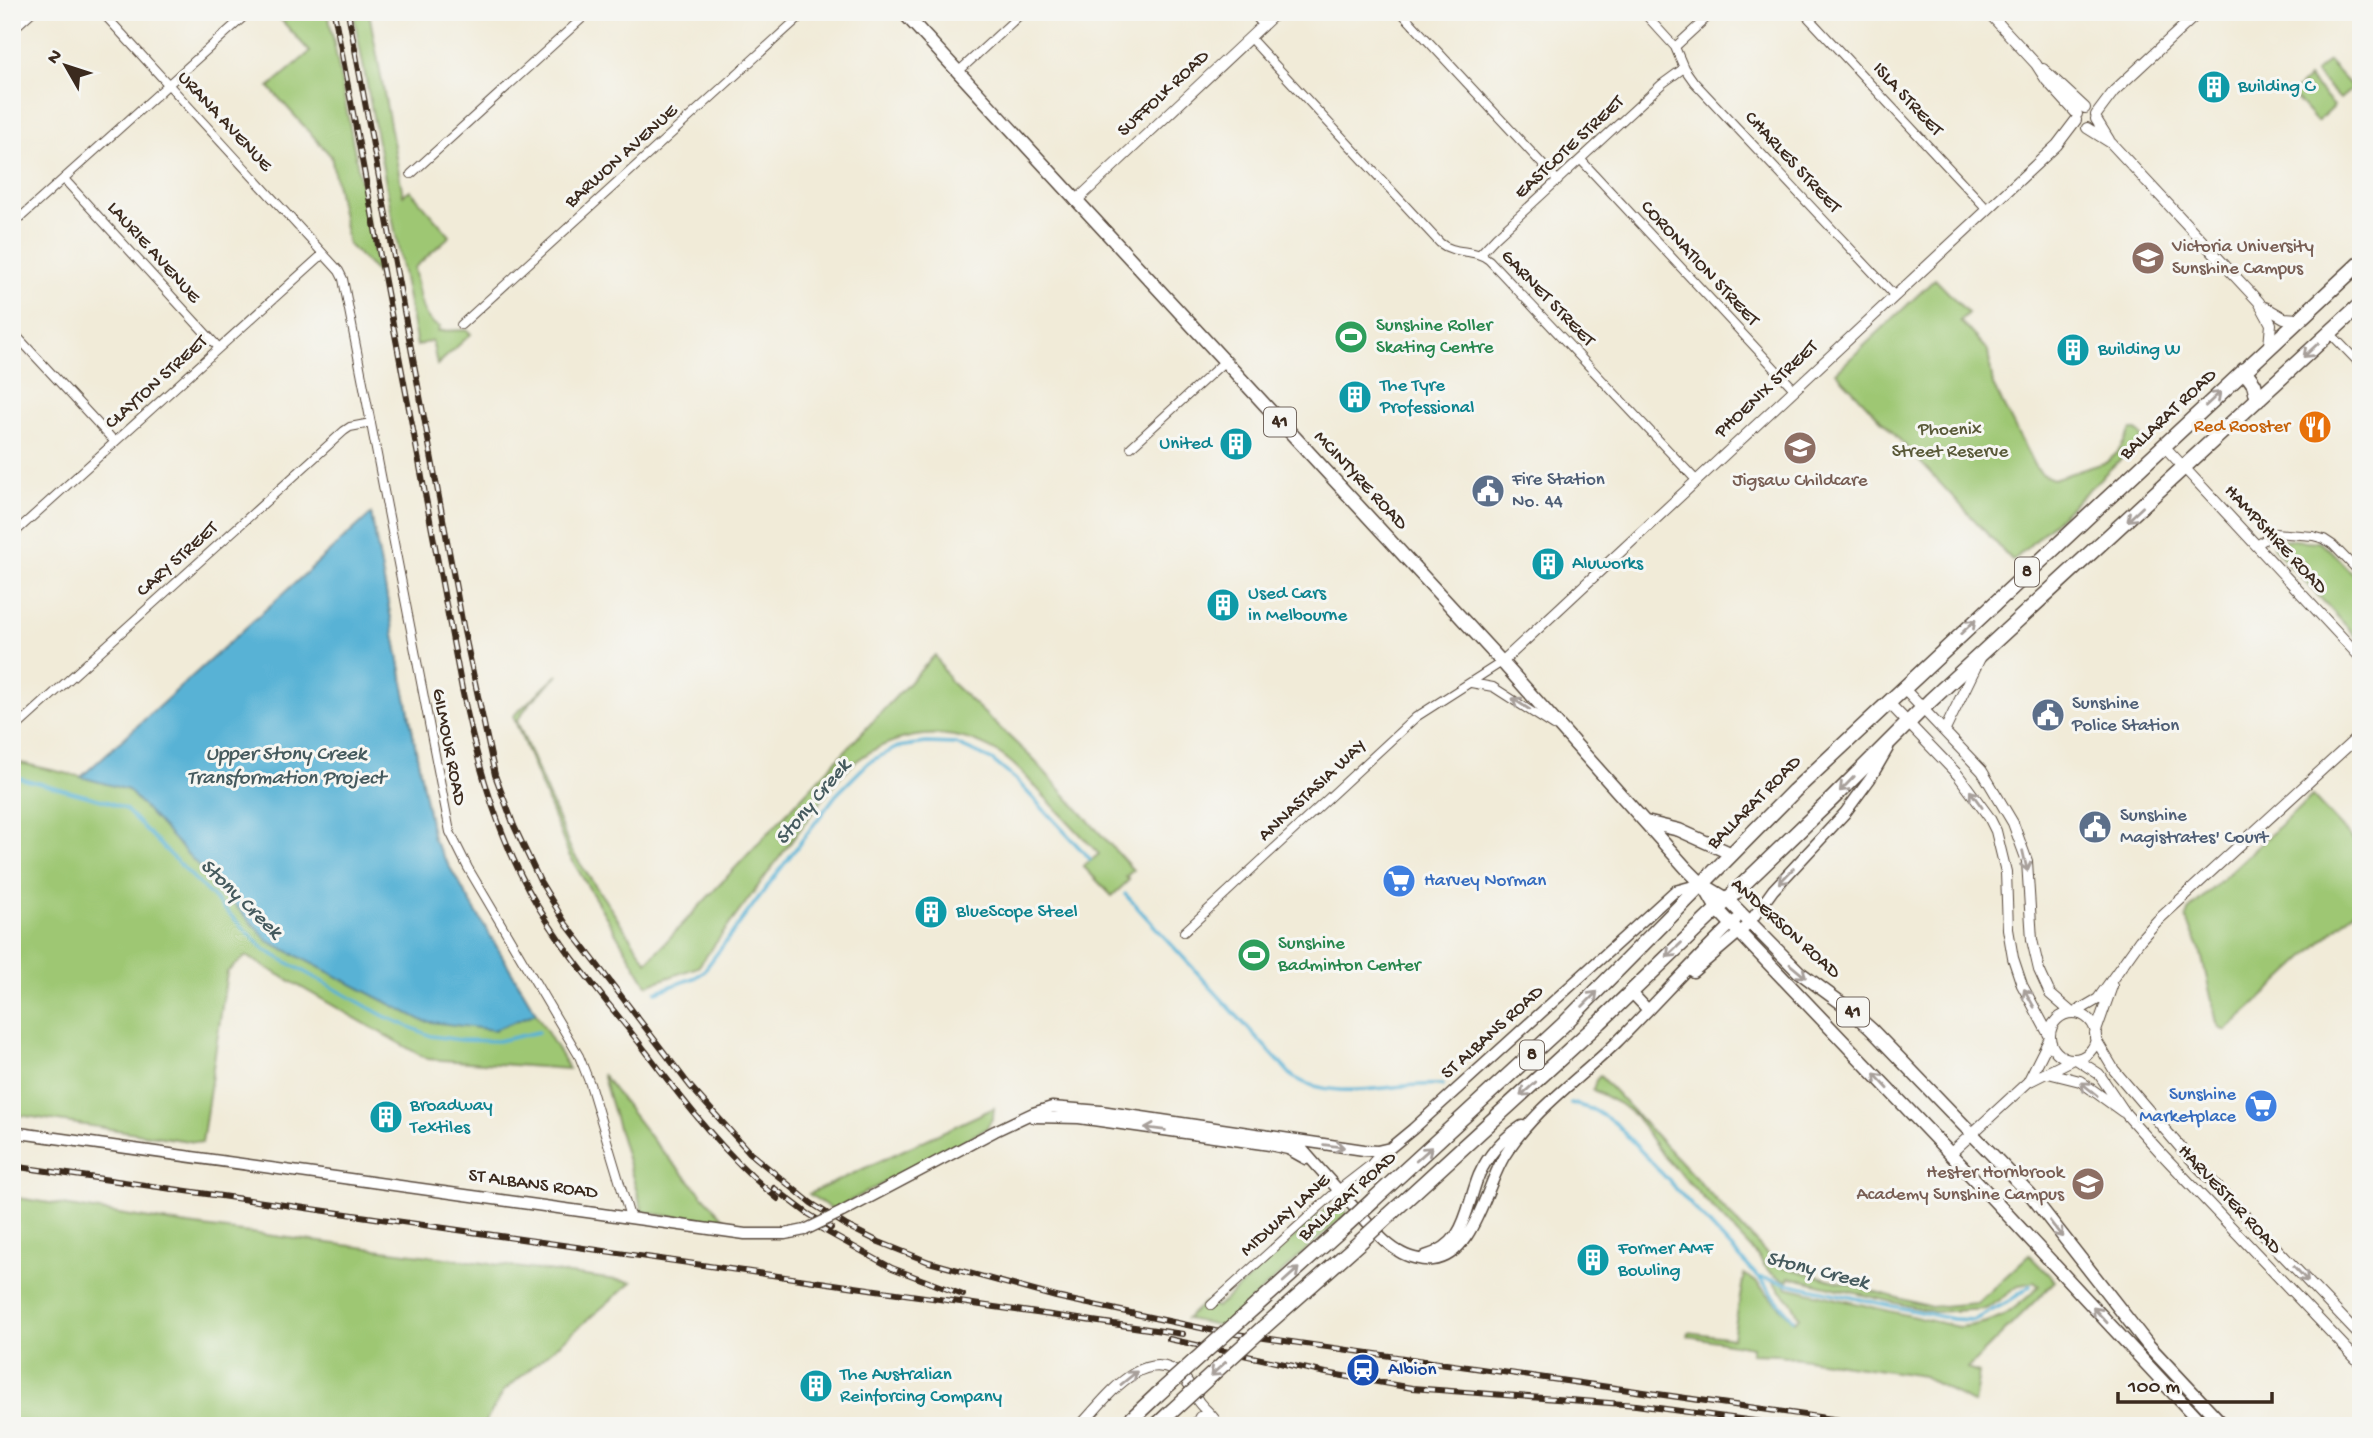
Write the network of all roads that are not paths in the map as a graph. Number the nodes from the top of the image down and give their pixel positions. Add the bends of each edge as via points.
1 (32, 12) edge
2 (102, 12) edge
3 (248, 12) edge
4 (589, 12) edge
5 (806, 12) edge
6 (903, 12) edge
7 (1023, 12) edge
8 (1252, 12) edge
9 (1277, 12) edge
10 (1401, 12) edge
11 (1643, 12) edge
12 (1713, 12) edge
13 (1803, 12) edge
14 (1988, 12) edge
15 (2199, 12) edge
16 (14, 24) edge
17 (1263, 25) junction
18 (1250, 38) junction
19 (1675, 47) junction
20 (1684, 68) junction
21 (958, 72) junction
22 (168, 84) junction
23 (2086, 117) junction
24 (1581, 160) junction
25 (411, 174) dead end
26 (64, 179) junction
27 (1558, 181) junction
28 (1076, 201) junction
29 (1987, 209) junction
30 (12, 225) edge
31 (323, 254) junction
32 (1480, 254) junction
33 (2361, 262) edge
34 (1894, 295) junction
35 (2259, 302) junction
36 (2361, 304) edge
37 (2299, 319) junction
38 (461, 325) dead end
39 (12, 331) edge
40 (2330, 333) junction
41 (2269, 346) junction
42 (219, 348) junction
43 (1225, 361) junction
44 (2361, 365) edge
45 (2244, 370) junction
46 (1794, 389) junction
47 (2258, 400) junction
48 (371, 423) junction
49 (115, 442) junction
50 (2164, 446) junction
51 (1131, 447) dead end
52 (2185, 468) junction
53 (1696, 480) junction
54 (12, 535) edge
55 (2257, 545) junction
56 (2361, 574) edge
57 (1983, 652) junction
58 (2361, 658) edge
59 (1502, 662) junction
60 (1471, 683) junction
61 (1903, 688) junction
62 (1888, 702) junction
63 (1923, 708) junction
64 (1908, 723) junction
65 (1945, 730) junction
66 (12, 731) edge
67 (2361, 734) edge
68 (1567, 735) junction
69 (1895, 735) junction
70 (1645, 822) junction
71 (1732, 854) junction
72 (1702, 884) junction
73 (1722, 904) junction
74 (1741, 923) junction
75 (1184, 932) dead end
76 (2115, 976) junction
77 (1631, 992) junction
78 (1648, 1010) junction
79 (2073, 1013) junction
80 (2095, 1036) junction
81 (2050, 1037) junction
82 (2075, 1059) junction
83 (2048, 1073) junction
84 (2028, 1082) junction
85 (2126, 1114) junction
86 (1530, 1121) junction
87 (1209, 1131) junction
88 (12, 1132) edge
89 (1972, 1134) junction
90 (1286, 1139) junction
91 (1382, 1151) junction
92 (1492, 1154) junction
93 (1951, 1154) junction
94 (1502, 1161) junction
95 (1315, 1165) junction
96 (1338, 1190) junction
97 (630, 1217) junction
98 (1414, 1257) junction
99 (1211, 1305) dead end
100 (2361, 1337) edge
101 (2361, 1364) edge
102 (1209, 1415) junction
103 (1080, 1426) edge
104 (1124, 1426) edge
105 (1156, 1426) edge
106 (1195, 1426) edge
107 (1218, 1426) edge
108 (2204, 1426) edge
109 (2224, 1426) edge

1 - 16 street
2 - 22 street, URANA AVENUE
3 - 22 street
4 - 25 street
5 - 38 street, BARWON AVENUE
6 - 21 main road, MCINTYRE ROAD / 41
7 - 21 street
8 - 17 street
9 - 17 street, SUFFOLK ROAD
10 - 27 street
11 - 19 street, CHARLES STREET
12 - 19 street
13 - 29 street, ISLA STREET
14 - 23 street via 2047,81
15 - 23 street, PHOENIX STREET
17 - 18 street, SUFFOLK ROAD
18 - 28 street, SUFFOLK ROAD
18 - 32 street, GARNET STREET via 1440,243 1457,252
19 - 20 street, CHARLES STREET
20 - 24 street, EASTCOTE STREET
20 - 34 street, CHARLES STREET
21 - 28 main road, MCINTYRE ROAD / 41
22 - 26 street
22 - 31 street, URANA AVENUE
23 - 29 street, PHOENIX STREET
23 - 35 street
24 - 27 street, EASTCOTE STREET
24 - 46 street, CORONATION STREET
26 - 30 street
26 - 42 street, LAURIE AVENUE
27 - 32 street, EASTCOTE STREET
28 - 43 main road, MCINTYRE ROAD / 41
29 - 34 street, PHOENIX STREET
31 - 42 street, CLAYTON STREET
31 - 48 street, GILMOUR ROAD via 343,279
32 - 53 street, GARNET STREET
33 - 37 highway, BALLARAT ROAD / 8
34 - 46 street, PHOENIX STREET
35 - 37 street via 2284,318
35 - 41 street via 2271,324
36 - 40 highway, 8
37 - 41 highway, BALLARAT ROAD / 8
39 - 49 street
40 - 44 street
40 -> 47 highway, 8
41 - 45 highway, BALLARAT ROAD / 8
42 - 49 street, CLAYTON STREET
43 - 51 street
43 - 59 main road, MCINTYRE ROAD / 41
45 - 47 highway
50 -> 45 highway, BALLARAT ROAD / 8
46 - 53 street, PHOENIX STREET
47 - 52 highway, 8
48 - 66 street, CARY STREET via 344,431
48 - 97 street, GILMOUR ROAD via 450,832 579,1056
49 - 54 street, CLAYTON STREET
50 - 52 street, HAMPSHIRE ROAD
61 -> 50 highway, BALLARAT ROAD / 8
52 - 55 street, HAMPSHIRE ROAD
52 -> 57 highway, 8
53 - 59 street, PHOENIX STREET
55 - 56 street via 2280,532 2324,539
55 - 58 street, HAMPSHIRE ROAD
57 - 63 highway, 8
57 - 65 street
59 - 60 street, ANNASTASIA WAY
59 - 68 main road, MCINTYRE ROAD / 41
68 -> 60 street via 1493,687
60 - 75 street, ANNASTASIA WAY via 1416,717
61 - 62 highway, BALLARAT ROAD / 8
61 - 63 street
62 - 64 street
62 - 71 highway, BALLARAT ROAD / 8
63 - 64 highway, 8
63 - 65 street
64 - 69 highway, 8
81 -> 64 street via 2013,958 2006,872 1996,831 1978,799
65 -> 79 street via 1982,771 2014,823 2027,861 2032,940 2039,970 2050,994
67 - 76 street via 2157,921
68 - 70 main road, MCINTYRE ROAD / 41
69 -> 73 highway, 8
69 -> 74 main road via 1852,804
70 - 71 main road via 1679,830
70 - 72 main road, MCINTYRE ROAD / 41
71 - 72 highway, BALLARAT ROAD / 8
72 - 73 main road, ANDERSON ROAD / 41
72 - 91 main road, ST ALBANS ROAD via 1675,891 1406,1135
104 -> 72 highway, BALLARAT ROAD / 8, bridge via 1526,1061
73 - 74 main road, ANDERSON ROAD / 41
73 -> 77 highway, 8
74 - 78 main road
74 -> 89 main road, ANDERSON ROAD / 41 via 1858,1017
93 -> 74 main road, ANDERSON ROAD / 41
76 - 79 street via 2098,999
76 - 80 street
77 - 78 main road
77 -> 105 highway, 8, bridge
78 - 86 main road
79 - 80 street via 2088,1020
79 - 81 street via 2057,1019
80 - 82 street via 2087,1053
80 -> 100 street, HARVESTER ROAD via 2114,1070 2185,1153
81 - 82 street via 2058,1054
81 - 84 street
82 - 83 street
82 - 85 street, HARVESTER ROAD via 2099,1074
83 - 84 street
85 -> 83 street via 2080,1081
84 - 89 street
85 - 101 street, HARVESTER ROAD
86 - 92 main road
86 - 94 main road
87 - 90 main road, ST ALBANS ROAD
87 - 95 main road, ST ALBANS ROAD via 1288,1149
87 - 97 main road, ST ALBANS ROAD, bridge via 1045,1108 805,1230 745,1234
88 - 97 main road, ST ALBANS ROAD
89 - 93 street
89 -> 109 main road, ANDERSON ROAD / 41 via 2030,1194 2148,1345
90 -> 91 main road, ST ALBANS ROAD
90 - 95 main road, ST ALBANS ROAD
91 - 96 street, MIDWAY LANE
92 - 94 main road
92 - 98 main road via 1454,1239 1440,1251
108 -> 93 main road, ANDERSON ROAD / 41
94 - 98 main road via 1463,1243 1439,1259
95 - 96 main road, ST ALBANS ROAD
96 - 98 main road, ST ALBANS ROAD via 1393,1248
96 - 99 street, MIDWAY LANE
103 -> 102 street via 1132,1373 1150,1366 1170,1369 1184,1378
102 - 106 street via 1200,1417
102 - 107 street

